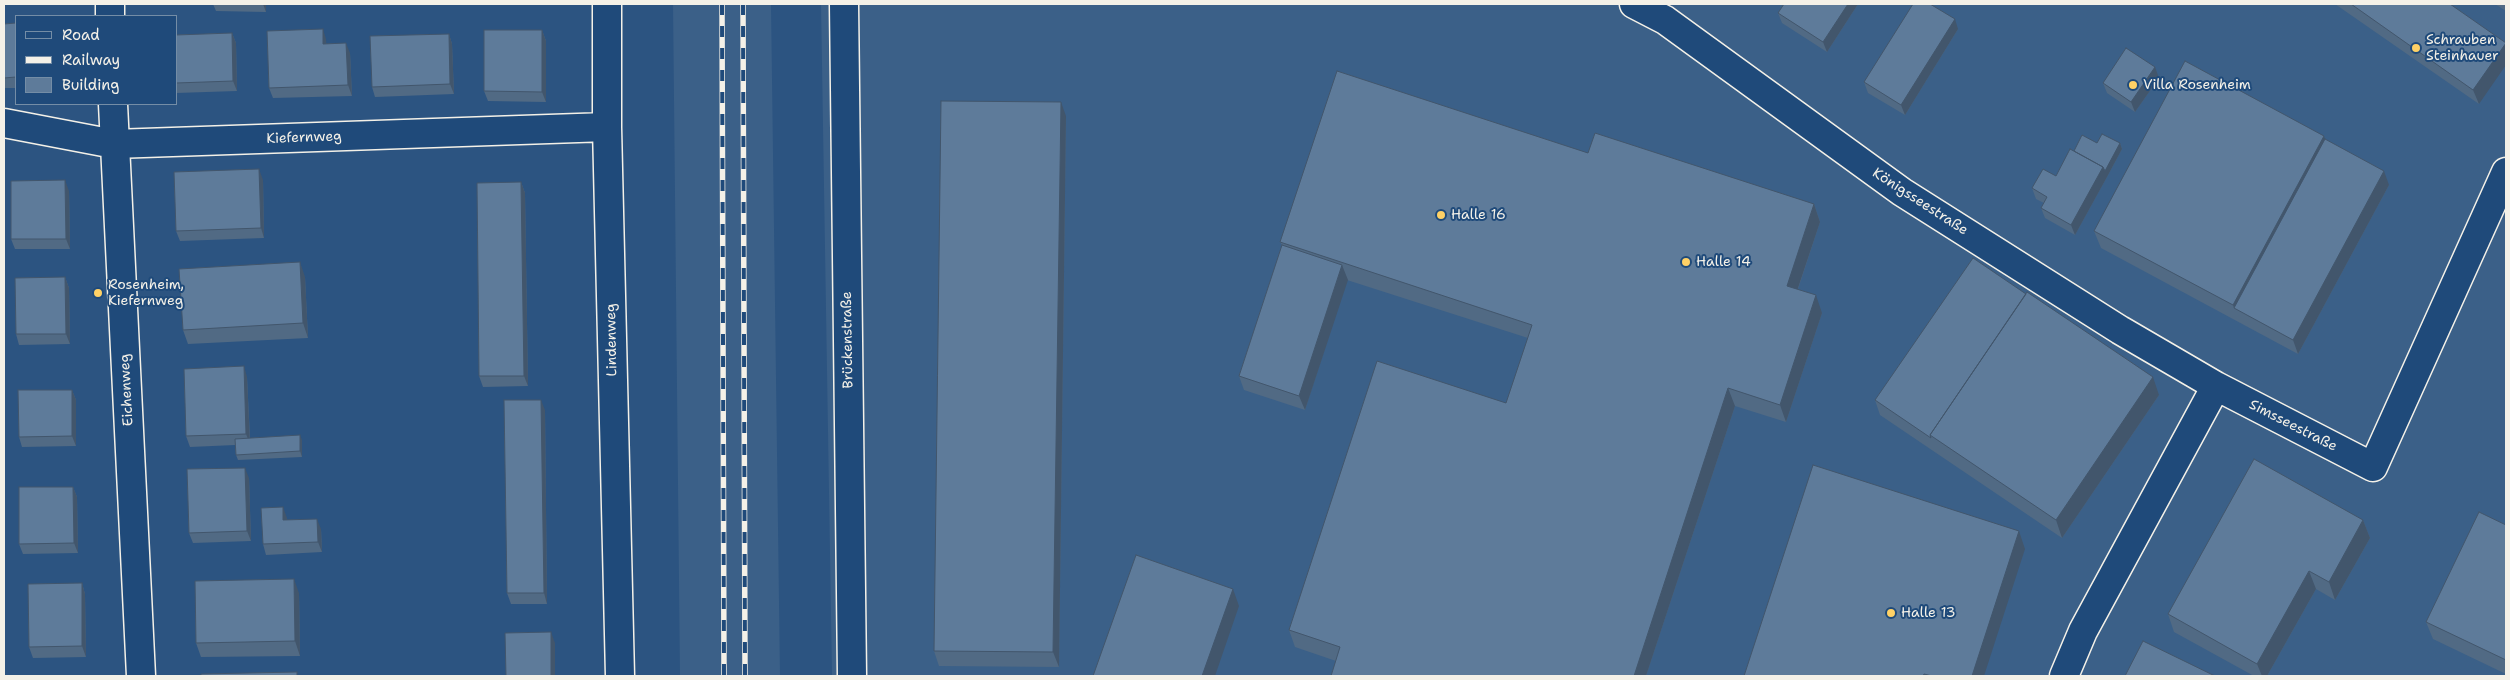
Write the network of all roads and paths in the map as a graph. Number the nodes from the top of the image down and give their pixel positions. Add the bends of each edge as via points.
1 (608, 4) edge
2 (844, 4) edge
3 (1634, 4) edge
4 (113, 105) edge
5 (4, 123) edge
6 (606, 127) junction
7 (114, 144) junction
8 (2506, 172) edge
9 (2216, 386) junction
10 (142, 676) edge
11 (620, 676) edge
12 (852, 676) edge
13 (2064, 676) edge

1 - 6 street, Lindenweg
2 - 12 street, Brückenstraße
3 - 9 street, Königsseestraße via 1665,20 1902,192 2120,330
4 - 7 street, Eichenweg
5 - 7 street, Kiefernweg
6 - 7 street, Kiefernweg
6 - 11 street, Lindenweg
7 - 10 street, Eichenweg
8 - 9 street, Simsseestraße via 2373,466
9 - 13 street via 2083,631

